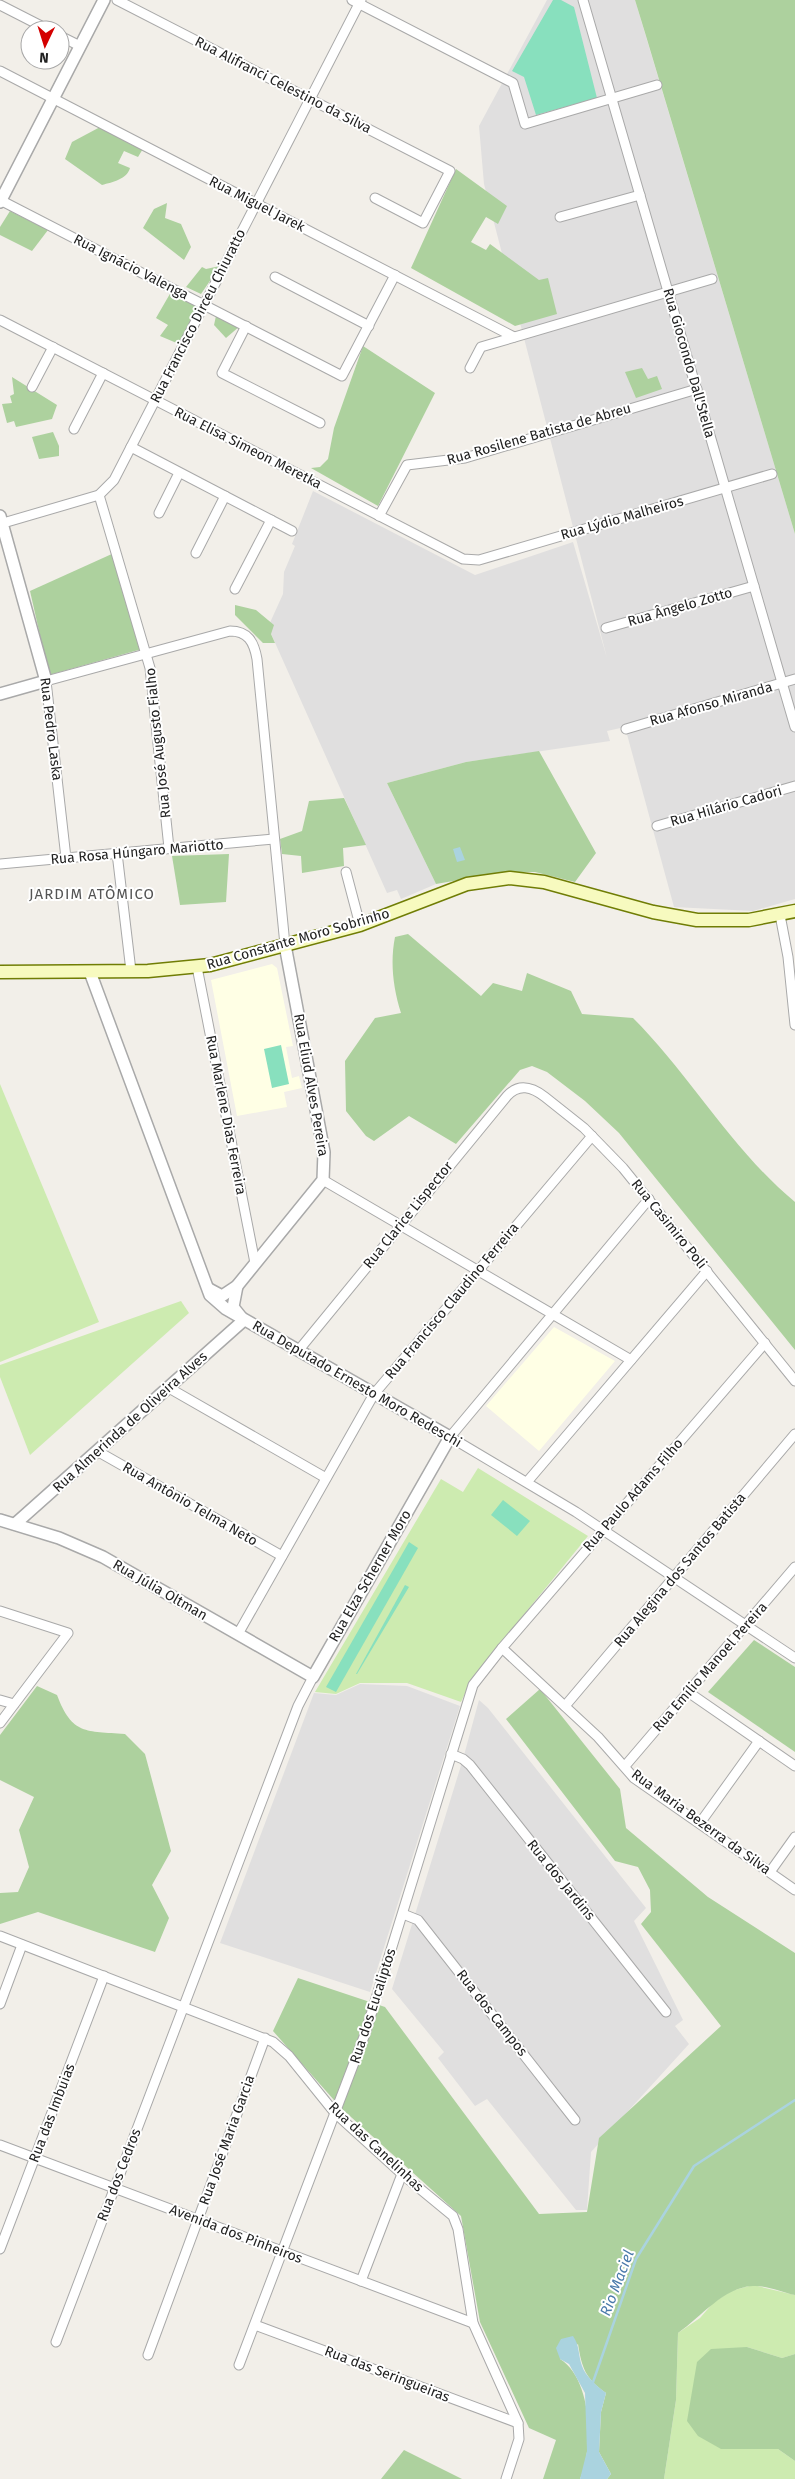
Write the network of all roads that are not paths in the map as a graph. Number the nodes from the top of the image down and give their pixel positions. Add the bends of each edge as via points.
1 (104, 0) edge
2 (117, 0) edge
3 (583, 0) edge
4 (357, 1) edge
5 (0, 5) edge
6 (29, 20) edge
7 (70, 41) edge
8 (80, 46) junction
9 (0, 71) edge
10 (657, 84) dead end
11 (53, 98) junction
12 (612, 98) junction
13 (310, 99) junction
14 (640, 195) junction
15 (375, 198) dead end
16 (0, 201) edge
17 (256, 203) junction
18 (560, 217) dead end
19 (395, 275) junction
20 (275, 277) dead end
21 (712, 279) dead end
22 (668, 292) junction
23 (204, 305) junction
24 (0, 320) edge
25 (246, 326) junction
26 (369, 326) junction
27 (514, 337) junction
28 (53, 347) junction
29 (470, 368) dead end
30 (102, 373) junction
31 (32, 387) dead end
32 (697, 389) junction
33 (155, 400) junction
34 (320, 423) dead end
35 (74, 429) dead end
36 (131, 447) junction
37 (179, 472) junction
38 (772, 474) dead end
39 (726, 488) junction
40 (99, 495) junction
41 (225, 496) junction
42 (159, 513) dead end
43 (379, 516) junction
44 (271, 520) junction
45 (1, 521) edge
46 (292, 531) dead end
47 (196, 553) dead end
48 (471, 561) joint
49 (754, 586) junction
50 (235, 589) dead end
51 (606, 628) dead end
52 (147, 654) junction
53 (795, 680) edge
54 (46, 681) junction
55 (782, 683) junction
56 (0, 694) edge
57 (795, 727) edge
58 (626, 729) dead end
59 (795, 786) edge
60 (657, 826) dead end
61 (274, 839) junction
62 (169, 848) junction
63 (117, 853) junction
64 (66, 858) junction
65 (0, 864) edge
66 (346, 872) dead end
67 (795, 911) edge
68 (780, 915) junction
69 (360, 925) junction
70 (284, 945) junction
71 (197, 967) junction
72 (131, 971) junction
73 (0, 972) edge
74 (90, 972) junction
75 (795, 1026) edge
76 (524, 1087) joint
77 (592, 1136) junction
78 (322, 1180) junction
79 (649, 1199) junction
80 (400, 1225) junction
81 (255, 1263) junction
82 (478, 1270) junction
83 (707, 1271) junction
84 (205, 1284) junction
85 (236, 1286) junction
86 (553, 1314) junction
87 (244, 1320) junction
88 (765, 1343) junction
89 (298, 1351) junction
90 (631, 1360) junction
91 (795, 1381) edge
92 (169, 1388) junction
93 (374, 1394) junction
94 (795, 1434) edge
95 (450, 1438) junction
96 (97, 1451) junction
97 (326, 1478) junction
98 (527, 1482) junction
99 (0, 1520) edge
100 (15, 1524) junction
101 (603, 1530) junction
102 (282, 1556) junction
103 (795, 1567) edge
104 (674, 1577) junction
105 (0, 1611) edge
106 (745, 1625) junction
107 (238, 1634) junction
108 (502, 1648) junction
109 (795, 1658) edge
110 (313, 1677) junction
111 (688, 1692) junction
112 (0, 1700) edge
113 (14, 1704) junction
114 (565, 1706) junction
115 (0, 1722) edge
116 (759, 1741) junction
117 (451, 1754) junction
118 (625, 1766) junction
119 (795, 1766) edge
120 (700, 1823) junction
121 (795, 1837) edge
122 (770, 1872) junction
123 (795, 1890) edge
124 (402, 1914) junction
125 (0, 1936) edge
126 (22, 1945) junction
127 (104, 1976) junction
128 (0, 2004) edge
129 (183, 2007) junction
130 (666, 2012) dead end
131 (265, 2038) junction
132 (335, 2113) junction
133 (575, 2120) dead end
134 (0, 2145) edge
135 (35, 2158) junction
136 (402, 2174) junction
137 (114, 2188) junction
138 (198, 2220) junction
139 (0, 2249) edge
140 (282, 2252) junction
141 (361, 2281) junction
142 (255, 2324) junction
143 (473, 2324) junction
144 (56, 2342) dead end
145 (148, 2355) dead end
146 (239, 2365) dead end
147 (518, 2423) junction
148 (506, 2479) edge

1 - 8 street
2 - 13 street, Rua Alifranci Celestino da Silva
3 - 12 street, Rua Giocondo Dall'Stella
4 - 12 street via 514,83 525,124
4 - 13 street, Rua Francisco Dirceu Chiuratto
5 - 6 street
7 - 8 street
8 - 11 street
9 - 11 street, Rua Miguel Jarek
10 - 12 street
11 - 16 street
11 - 17 street, Rua Miguel Jarek
12 - 14 street, Rua Giocondo Dall'Stella
13 - 15 street, Rua Alifranci Celestino da Silva via 450,171 423,223
13 - 17 street, Rua Francisco Dirceu Chiuratto
14 - 18 street
14 - 22 street, Rua Giocondo Dall'Stella
16 - 23 street, Rua Ignácio Valenga
17 - 19 street, Rua Miguel Jarek
17 - 23 street, Rua Francisco Dirceu Chiuratto
19 - 26 street
19 - 27 street, Rua Miguel Jarek
20 - 26 street
21 - 22 street
22 - 27 street
22 - 32 street, Rua Giocondo Dall'Stella
23 - 25 street, Rua Ignácio Valenga
23 - 33 street, Rua Francisco Dirceu Chiuratto
24 - 28 street, Rua Elisa Simeon Meretka
25 - 26 street, Rua Ignácio Valenga via 342,376
25 - 34 street via 222,373
27 - 29 street via 481,347
28 - 30 street, Rua Elisa Simeon Meretka
28 - 31 street
30 - 33 street, Rua Elisa Simeon Meretka
30 - 35 street
32 - 39 street, Rua Giocondo Dall'Stella
32 - 43 street, Rua Rosilene Batista de Abreu via 465,458 408,465
33 - 36 street, Rua Francisco Dirceu Chiuratto
33 - 43 street, Rua Elisa Simeon Meretka
36 - 37 street
36 - 40 street, Rua Francisco Dirceu Chiuratto via 114,480
37 - 41 street
37 - 42 street
38 - 39 street, Rua Lýdio Malheiros
39 - 48 street, Rua Lýdio Malheiros
39 - 49 street, Rua Giocondo Dall'Stella
40 - 45 street
40 - 52 street, Rua José Augusto Fialho
41 - 44 street
41 - 47 street
43 - 48 street, Rua Elisa Simeon Meretka
44 - 46 street
44 - 50 street
45 - 54 street, Rua Pedro Laska
49 - 51 street, Rua Ângelo Zotto
49 - 55 street, Rua Giocondo Dall'Stella
52 - 54 street
52 - 61 street, Rua Eliud Alves Pereira via 230,631 244,633 253,642
52 - 62 street, Rua José Augusto Fialho via 153,684
53 - 55 street, Rua Afonso Miranda
54 - 56 street
54 - 64 street, Rua Pedro Laska
55 - 57 street, Rua Giocondo Dall'Stella
55 - 58 street, Rua Afonso Miranda
59 - 60 street, Rua Hilário Cadori
61 - 62 street, Rua Rosa Húngaro Mariotto
61 - 70 street, Rua Eliud Alves Pereira
62 - 63 street, Rua Rosa Húngaro Mariotto
63 - 64 street, Rua Rosa Húngaro Mariotto
63 - 72 street
64 - 65 street, Rua Rosa Húngaro Mariotto
66 - 69 street
67 - 68 main road, Rua Constante Moro Sobrinho
68 - 69 main road, Rua Constante Moro Sobrinho via 734,921 690,919 544,882 510,878 467,884
68 - 75 street
69 - 70 main road, Rua Constante Moro Sobrinho
70 - 71 main road, Rua Constante Moro Sobrinho
70 - 78 street, Rua Eliud Alves Pereira via 324,1152
71 - 72 main road, Rua Constante Moro Sobrinho
71 - 81 street, Rua Marlene Dias Ferreira
72 - 74 main road, Rua Constante Moro Sobrinho
73 - 74 main road, Rua Constante Moro Sobrinho
74 - 84 street, Rua Deputado Ernesto Moro Redeschi
76 - 77 street, Rua Casimiro Poli via 545,1096
76 - 80 street, Rua Clarice Lispector via 506,1096
77 - 79 street, Rua Casimiro Poli
77 - 82 street, Rua Francisco Claudino Ferreira
78 - 80 street
78 - 81 street
79 - 83 street, Rua Casimiro Poli
79 - 86 street, Rua Elza Scherner Moro
80 - 82 street
80 - 89 street, Rua Clarice Lispector
81 - 85 street
82 - 86 street
82 - 93 street, Rua Francisco Claudino Ferreira
83 - 88 street, Rua Casimiro Poli
83 - 90 street
84 - 85 street via 222,1296
84 - 87 street, Rua Deputado Ernesto Moro Redeschi via 218,1304
85 - 87 street via 233,1307
86 - 90 street
86 - 95 street, Rua Elza Scherner Moro
87 - 89 street, Rua Deputado Ernesto Moro Redeschi
87 - 92 street, Rua Almerinda de Oliveira Alves
88 - 91 street, Rua Casimiro Poli
88 - 101 street, Rua Paulo Adams Filho
89 - 93 street, Rua Deputado Ernesto Moro Redeschi
90 - 98 street
92 - 96 street, Rua Almerinda de Oliveira Alves
92 - 97 street
93 - 95 street, Rua Deputado Ernesto Moro Redeschi
93 - 97 street, Rua Francisco Claudino Ferreira
94 - 104 street, Rua Alegina dos Santos Batista
95 - 98 street, Rua Deputado Ernesto Moro Redeschi
95 - 110 street, Rua Elza Scherner Moro
96 - 100 street, Rua Almerinda de Oliveira Alves
96 - 102 street, Rua Antônio Telma Neto
97 - 102 street, Rua Francisco Claudino Ferreira
98 - 101 street, Rua Deputado Ernesto Moro Redeschi
99 - 100 street, Rua Júlia Oltman
100 - 107 street, Rua Júlia Oltman via 60,1538 104,1557
101 - 104 street, Rua Deputado Ernesto Moro Redeschi
101 - 108 street, Rua Paulo Adams Filho
102 - 107 street, Rua Francisco Claudino Ferreira
103 - 106 street, Rua Emílio Manoel Pereira
104 - 106 street, Rua Deputado Ernesto Moro Redeschi
104 - 114 street, Rua Alegina dos Santos Batista
105 - 113 street via 68,1634
106 - 109 street, Rua Deputado Ernesto Moro Redeschi
106 - 111 street, Rua Emílio Manoel Pereira
107 - 110 street, Rua Júlia Oltman
108 - 114 street, Rua Maria Bezerra da Silva
108 - 117 street, Rua dos Eucaliptos via 470,1692
110 - 129 street, Rua Elza Scherner Moro via 298,1706
111 - 116 street
111 - 118 street, Rua Emílio Manoel Pereira
112 - 113 street
113 - 115 street
114 - 118 street, Rua Maria Bezerra da Silva
116 - 119 street
116 - 120 street
117 - 124 street, Rua dos Eucaliptos
117 - 130 street, Rua dos Jardins via 470,1765
118 - 120 street, Rua Maria Bezerra da Silva via 634,1778
120 - 122 street, Rua Maria Bezerra da Silva
121 - 122 street
122 - 123 street, Rua Maria Bezerra da Silva
124 - 132 street, Rua dos Eucaliptos via 373,2012
124 - 133 street, Rua dos Campos via 418,1920
125 - 126 street, Rua das Canelinhas
126 - 127 street, Rua das Canelinhas
126 - 128 street
127 - 129 street, Rua das Canelinhas
127 - 135 street, Rua das Imbuias
129 - 131 street, Rua das Canelinhas
129 - 137 street, Rua dos Cedros
131 - 132 street, Rua das Canelinhas via 290,2056
131 - 138 street, Rua José Maria Garcia
132 - 136 street, Rua das Canelinhas
132 - 140 street, Rua dos Eucaliptos
134 - 135 street, Avenida dos Pinheiros
135 - 137 street, Avenida dos Pinheiros
135 - 139 street, Rua das Imbuias
136 - 141 street
136 - 143 street, Rua das Canelinhas via 449,2212 456,2222
137 - 138 street, Avenida dos Pinheiros
137 - 144 street, Rua dos Cedros
138 - 140 street, Avenida dos Pinheiros
138 - 145 street, Rua José Maria Garcia
140 - 141 street, Avenida dos Pinheiros
140 - 142 street, Rua dos Eucaliptos
141 - 143 street, Avenida dos Pinheiros
142 - 146 street, Rua dos Eucaliptos
142 - 147 street, Rua das Seringueiras
143 - 147 street, Rua das Canelinhas
147 - 148 street, Rua das Canelinhas via 519,2439

